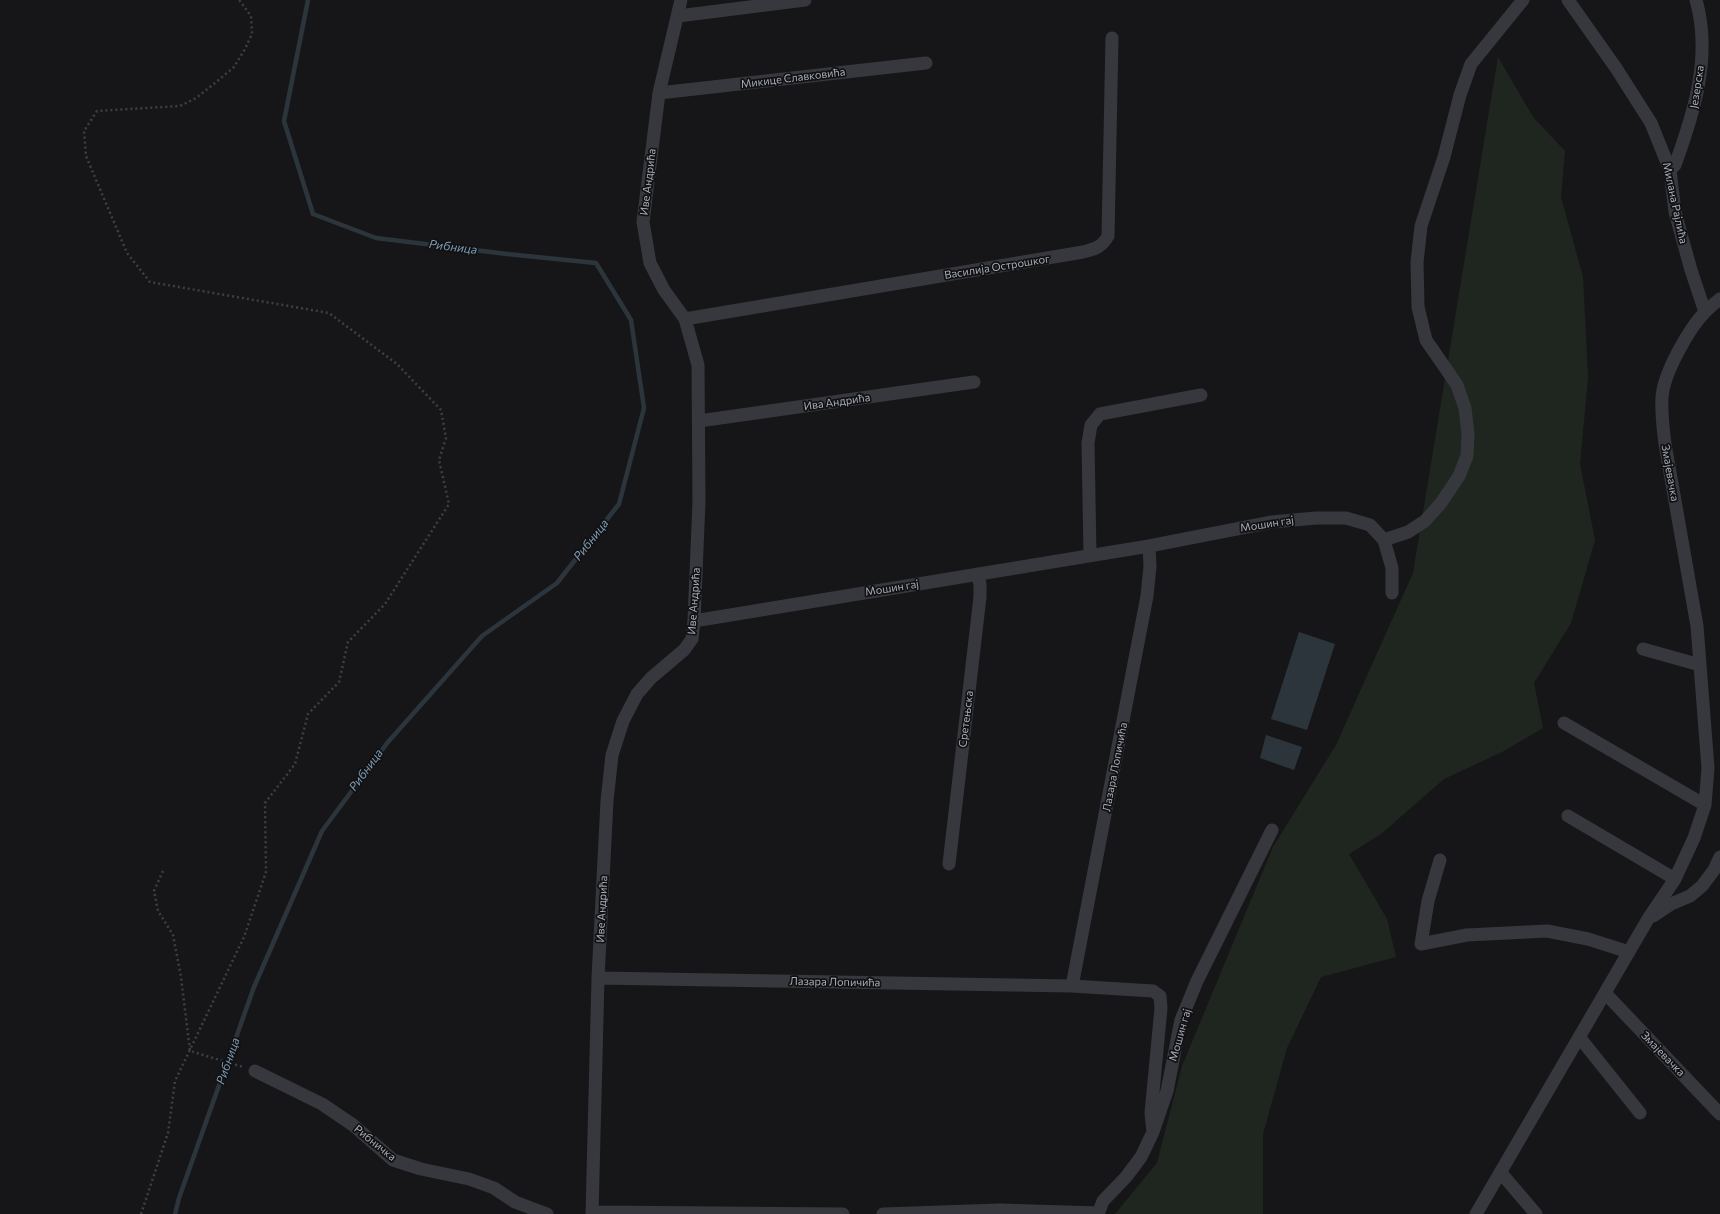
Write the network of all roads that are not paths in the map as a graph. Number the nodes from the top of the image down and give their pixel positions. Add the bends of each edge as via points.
1 (681, 0) edge
2 (805, 0) edge
3 (1523, 0) edge
4 (1568, 0) edge
5 (1696, 0) edge
6 (678, 16) junction
7 (1112, 38) dead end
8 (926, 62) dead end
9 (659, 93) junction
10 (1670, 170) junction
11 (1720, 299) edge
12 (1705, 312) junction
13 (685, 319) junction
14 (974, 382) dead end
15 (1201, 395) dead end
16 (699, 421) junction
17 (1384, 540) junction
18 (1150, 546) junction
19 (1090, 555) junction
20 (978, 574) junction
21 (1392, 593) dead end
22 (694, 621) junction
23 (1643, 649) dead end
24 (1700, 665) junction
25 (1564, 723) dead end
26 (1705, 805) junction
27 (1568, 816) dead end
28 (1272, 830) dead end
29 (1720, 857) edge
30 (1440, 860) dead end
31 (950, 864) dead end
32 (1674, 879) junction
33 (1648, 919) junction
34 (1629, 952) junction
35 (598, 978) junction
36 (1072, 986) junction
37 (1606, 994) junction
38 (1580, 1038) junction
39 (255, 1071) road end
40 (1640, 1113) dead end
41 (1720, 1114) edge
42 (1153, 1132) junction
43 (1501, 1173) junction
44 (592, 1213) edge
45 (1098, 1213) edge
46 (547, 1214) edge
47 (843, 1214) edge
48 (883, 1214) edge
49 (1476, 1214) edge
50 (1536, 1214) edge

1 - 6 street, Иве Андрића
2 - 6 street
3 - 17 street via 1471,64 1421,226 1417,262 1418,307 1426,340 1457,385 1465,408 1467,456 1459,476 1425,521 1408,532
4 - 10 street, Милана Рајлића via 1651,123
5 - 10 street, Језерска via 1700,15 1702,52 1696,104 1675,166
6 - 9 street, Иве Андрића
7 - 13 street, Василија Острошког via 1108,236 1104,244 1098,248
8 - 9 street, Микице Славковића
9 - 13 street, Иве Андрића via 643,222 650,263 664,290
10 - 12 street, Милана Рајлића via 1676,212
11 - 12 street, Змајевачка
12 - 24 street, Змајевачка via 1674,358 1665,378 1662,397 1665,444 1696,626
13 - 16 street, Иве Андрића via 698,365
14 - 16 street, Ива Андрића
15 - 19 street via 1100,414 1091,425 1088,443
16 - 22 street, Иве Андрића
17 - 18 street, Мошин гај via 1370,525 1346,518 1316,518 1272,522
17 - 21 street, Мошин гај via 1392,568
18 - 19 street, Мошин гај
18 - 36 street, Лазара Лопичића via 1146,596
19 - 20 street, Мошин гај
20 - 22 street, Мошин гај
20 - 31 street, Сретењска via 980,597
22 - 35 street, Иве Андрића via 692,640 637,694 623,721 612,755 607,801
23 - 24 street
24 - 26 street, Змајевачка via 1708,768
25 - 26 street
26 - 32 street, Змајевачка via 1694,838
27 - 32 street
28 - 42 street, Мошин гај via 1197,981 1181,1020 1167,1091
29 - 33 street, Змајевачка via 1702,886 1690,896 1671,904
30 - 34 street via 1428,901 1421,944 1467,935 1547,931 1588,939
32 - 33 street, Змајевачка
33 - 34 street, Змајевачка
34 - 37 street, Змајевачка
35 - 36 street, Лазара Лопичића
35 - 44 street, Иве Андрића
36 - 42 street, Лазара Лопичића via 1153,991 1160,996 1151,1112
37 - 38 street, Змајевачка
37 - 41 street, Змајевачка
38 - 40 street
38 - 43 street, Змајевачка
39 - 46 street, Рибничка via 322,1104 353,1125 393,1160 469,1179 494,1188 515,1202
42 - 45 street, Мошин гај via 1141,1156 1126,1177 1103,1201
43 - 49 street, Змајевачка
43 - 50 street
44 - 47 street
45 - 48 street via 1000,1210

